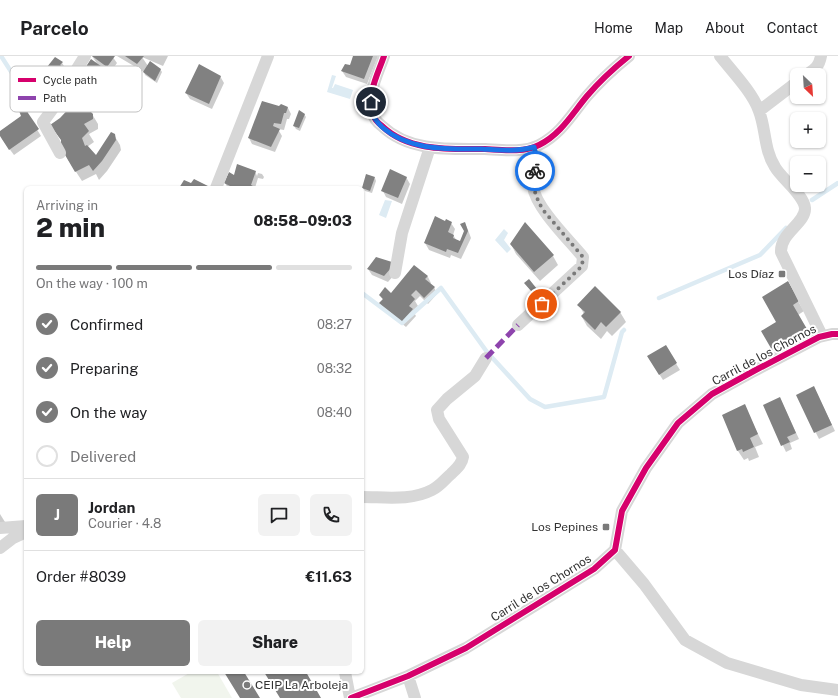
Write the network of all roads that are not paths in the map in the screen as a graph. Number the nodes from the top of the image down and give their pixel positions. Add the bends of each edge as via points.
1 (85, 56) edge
2 (268, 56) edge
3 (384, 56) edge
4 (629, 56) edge
5 (720, 56) edge
6 (821, 56) edge
7 (79, 66) edge
8 (816, 68) edge
9 (790, 87) edge
10 (759, 111) junction
11 (50, 112) edge
12 (430, 147) junction
13 (534, 147) junction
14 (60, 153) dead end
15 (217, 186) edge
16 (395, 273) dead end
17 (518, 325) dead end
18 (838, 334) edge
19 (822, 336) junction
20 (486, 358) dead end
21 (364, 497) edge
22 (24, 526) edge
23 (2, 528) edge
24 (24, 533) edge
25 (2, 547) edge
26 (615, 550) junction
27 (345, 674) edge
28 (408, 676) junction
29 (838, 690) edge
30 (351, 698) edge
31 (415, 698) edge

1 - 7 street
2 - 15 street
3 - 12 street via 372,90 373,115 377,122 395,136
4 - 13 street via 613,69 566,124 550,138
5 - 10 street via 754,100
6 - 8 street
9 - 10 street
10 - 19 street via 769,157 775,168 799,195 805,207 805,214 780,246
11 - 14 street via 43,122
12 - 13 street via 510,150
12 - 16 street via 402,233
13 - 17 street via 537,160 533,182 535,194 543,210 583,257 582,266
18 - 19 street, Carril de los Chornos
19 - 26 street, Carril de los Chornos via 712,394 678,423 646,468 622,511
20 - 21 street via 476,376 437,410 439,419 463,457 461,465 433,490 424,493 413,496
22 - 23 street
23 - 25 street via 7,536
24 - 25 street
26 - 28 street, Carril de los Chornos via 594,569 466,648
26 - 29 street via 644,584 685,640 727,663 801,685
27 - 30 street
28 - 30 street, Carril de los Chornos
28 - 31 street

